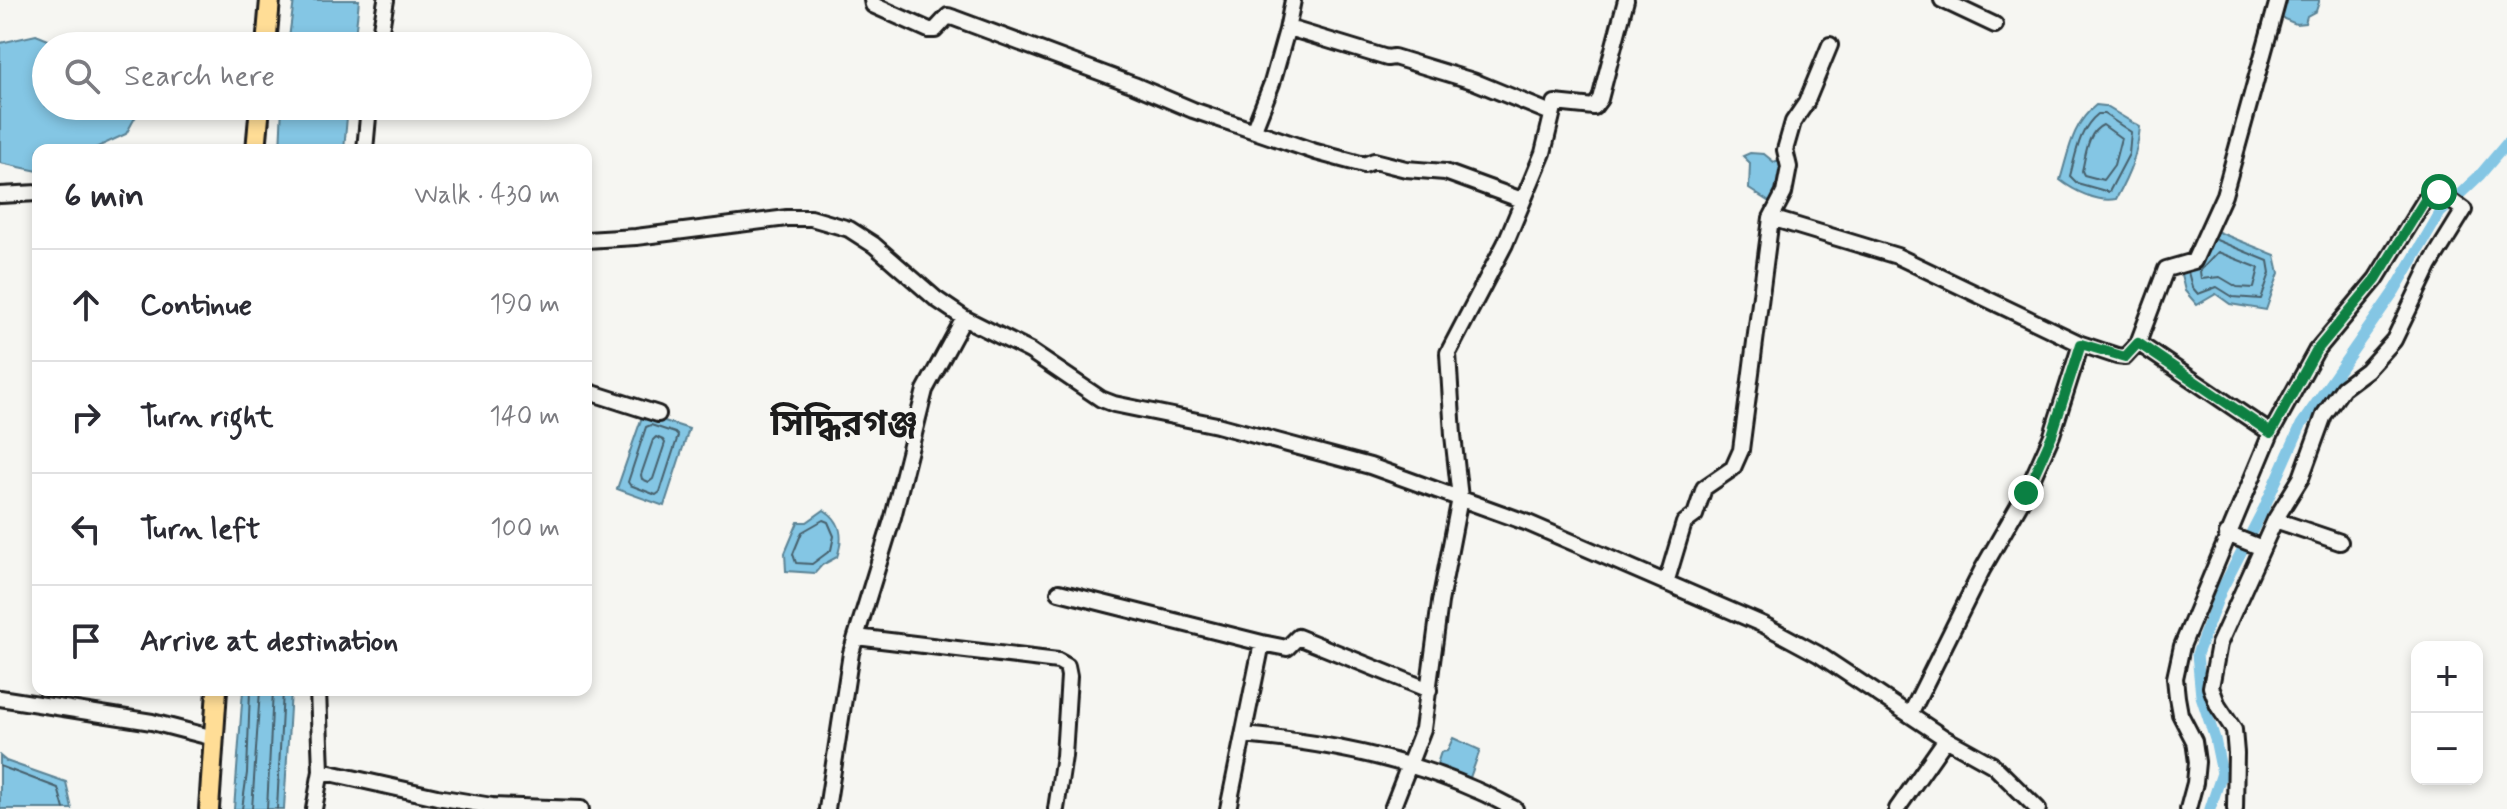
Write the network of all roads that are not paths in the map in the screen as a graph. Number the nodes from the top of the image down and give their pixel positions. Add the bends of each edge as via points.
1 (270, 0) edge
2 (386, 0) edge
3 (872, 0) edge
4 (1293, 0) edge
5 (1626, 0) edge
6 (1942, 0) edge
7 (2278, 0) edge
8 (1995, 25) dead end
9 (1287, 30) junction
10 (267, 32) edge
11 (380, 32) edge
12 (1830, 45) dead end
13 (1551, 113) junction
14 (259, 120) edge
15 (368, 120) edge
16 (1254, 129) junction
17 (257, 144) edge
18 (366, 144) edge
19 (32, 193) edge
20 (0, 195) edge
21 (1522, 200) junction
22 (1771, 218) junction
23 (592, 240) edge
24 (964, 318) junction
25 (2138, 343) junction
26 (2081, 344) junction
27 (592, 393) edge
28 (658, 414) dead end
29 (2271, 433) junction
30 (1460, 498) junction
31 (2275, 520) junction
32 (2230, 535) junction
33 (2340, 542) dead end
34 (2260, 547) junction
35 (1666, 583) junction
36 (1059, 592) dead end
37 (856, 637) junction
38 (1262, 643) junction
39 (1429, 690) junction
40 (217, 696) edge
41 (318, 696) edge
42 (0, 698) edge
43 (1910, 715) junction
44 (1243, 735) junction
45 (214, 738) junction
46 (1946, 739) junction
47 (1408, 765) junction
48 (321, 771) junction
49 (209, 809) edge
50 (314, 809) edge
51 (581, 809) edge
52 (827, 809) edge
53 (1056, 809) edge
54 (1228, 809) edge
55 (1392, 809) edge
56 (1515, 809) edge
57 (1897, 809) edge
58 (2038, 809) edge
59 (2188, 809) edge
60 (2235, 809) edge

1 - 10 main road
2 - 11 street
3 - 16 street via 929,30 948,16
4 - 9 street
5 - 13 street via 1600,99 1587,108 1555,103
6 - 8 street
7 - 25 street via 2224,195 2194,261 2166,269
9 - 13 street via 1473,81
9 - 16 street
12 - 22 street via 1793,122 1785,150 1789,167 1784,193
13 - 21 street via 1543,153
14 - 17 main road
15 - 18 street
16 - 21 street via 1364,165 1374,161 1445,172
19 - 20 street
21 - 30 street via 1448,353
22 - 26 street via 1897,256
22 - 35 street via 1741,450 1733,468 1704,488 1695,515 1684,523
23 - 24 street via 811,218 849,229 874,245
24 - 30 street via 1030,351 1114,404 1281,441
24 - 37 street via 925,390
25 - 26 street via 2125,357
25 - 29 street
26 - 43 street via 2052,435 2026,493
27 - 28 street
29 - 31 street via 2316,351 2376,279 2425,200 2439,192 2461,207 2464,210 2394,340 2343,388 2324,415 2301,478
29 - 32 street
30 - 35 street
30 - 39 street
31 - 33 street
31 - 34 street
32 - 34 street
32 - 59 street via 2182,646 2175,678 2180,714 2194,741 2197,762
34 - 60 street via 2212,668 2211,687 2234,730
35 - 43 street via 1818,654
36 - 38 street
37 - 52 street
37 - 53 street via 1067,666
38 - 39 street via 1287,648 1298,637
38 - 44 street
39 - 47 street via 1423,729
40 - 45 main road
41 - 48 street
42 - 45 street via 152,722
43 - 46 street
44 - 47 street via 1301,740
44 - 54 street
45 - 49 main road
46 - 57 street
46 - 58 street via 1993,765
47 - 55 street
47 - 56 street
48 - 50 street
48 - 51 street via 492,806

